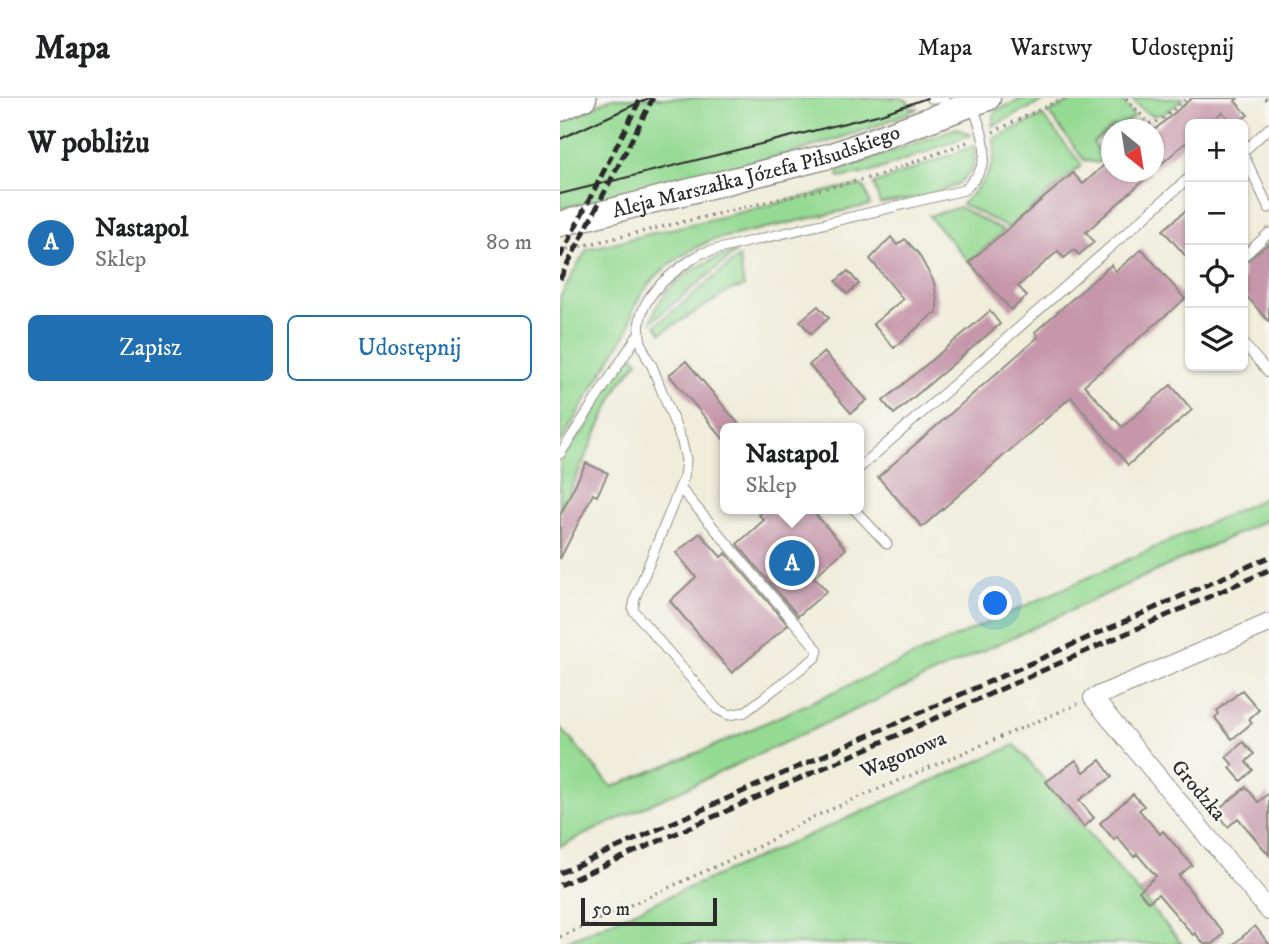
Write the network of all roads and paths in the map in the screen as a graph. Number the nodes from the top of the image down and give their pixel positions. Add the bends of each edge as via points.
1 (584, 98) edge
2 (1064, 98) edge
3 (1126, 98) edge
4 (1187, 98) edge
5 (1265, 98) edge
6 (980, 101) edge
7 (1269, 102) edge
8 (942, 103) edge
9 (560, 109) edge
10 (1269, 128) edge
11 (983, 136) junction
12 (1248, 148) edge
13 (1248, 164) edge
14 (1185, 181) edge
15 (1269, 208) edge
16 (560, 224) edge
17 (1269, 233) edge
18 (560, 251) edge
19 (1248, 252) edge
20 (638, 335) junction
21 (1248, 349) edge
22 (1269, 373) edge
23 (560, 454) edge
24 (864, 465) edge
25 (680, 488) junction
26 (860, 514) edge
27 (887, 544) dead end
28 (1269, 623) edge
29 (1093, 698) junction
30 (1269, 911) edge
31 (560, 937) edge

1 - 9 main road
2 - 11 path
3 - 4 path via 1149,124
5 - 7 path
6 - 8 main road, Aleja Marszałka Józefa Piłsudskiego
6 - 11 lane
8 - 16 main road, Aleja Marszałka Józefa Piłsudskiego via 794,166
10 - 12 lane
11 - 18 path via 877,176
11 - 20 lane via 981,173 964,190 702,253 659,286 645,306
13 - 15 lane
14 - 24 lane
17 - 19 lane
20 - 23 lane
20 - 25 lane via 682,442 686,460
21 - 22 lane
25 - 25 lane via 818,650 816,657 745,712 729,715 717,709 633,610
26 - 27 lane
28 - 29 street
29 - 30 street, Grodzka
29 - 31 path, Wagonowa via 813,817 754,849

